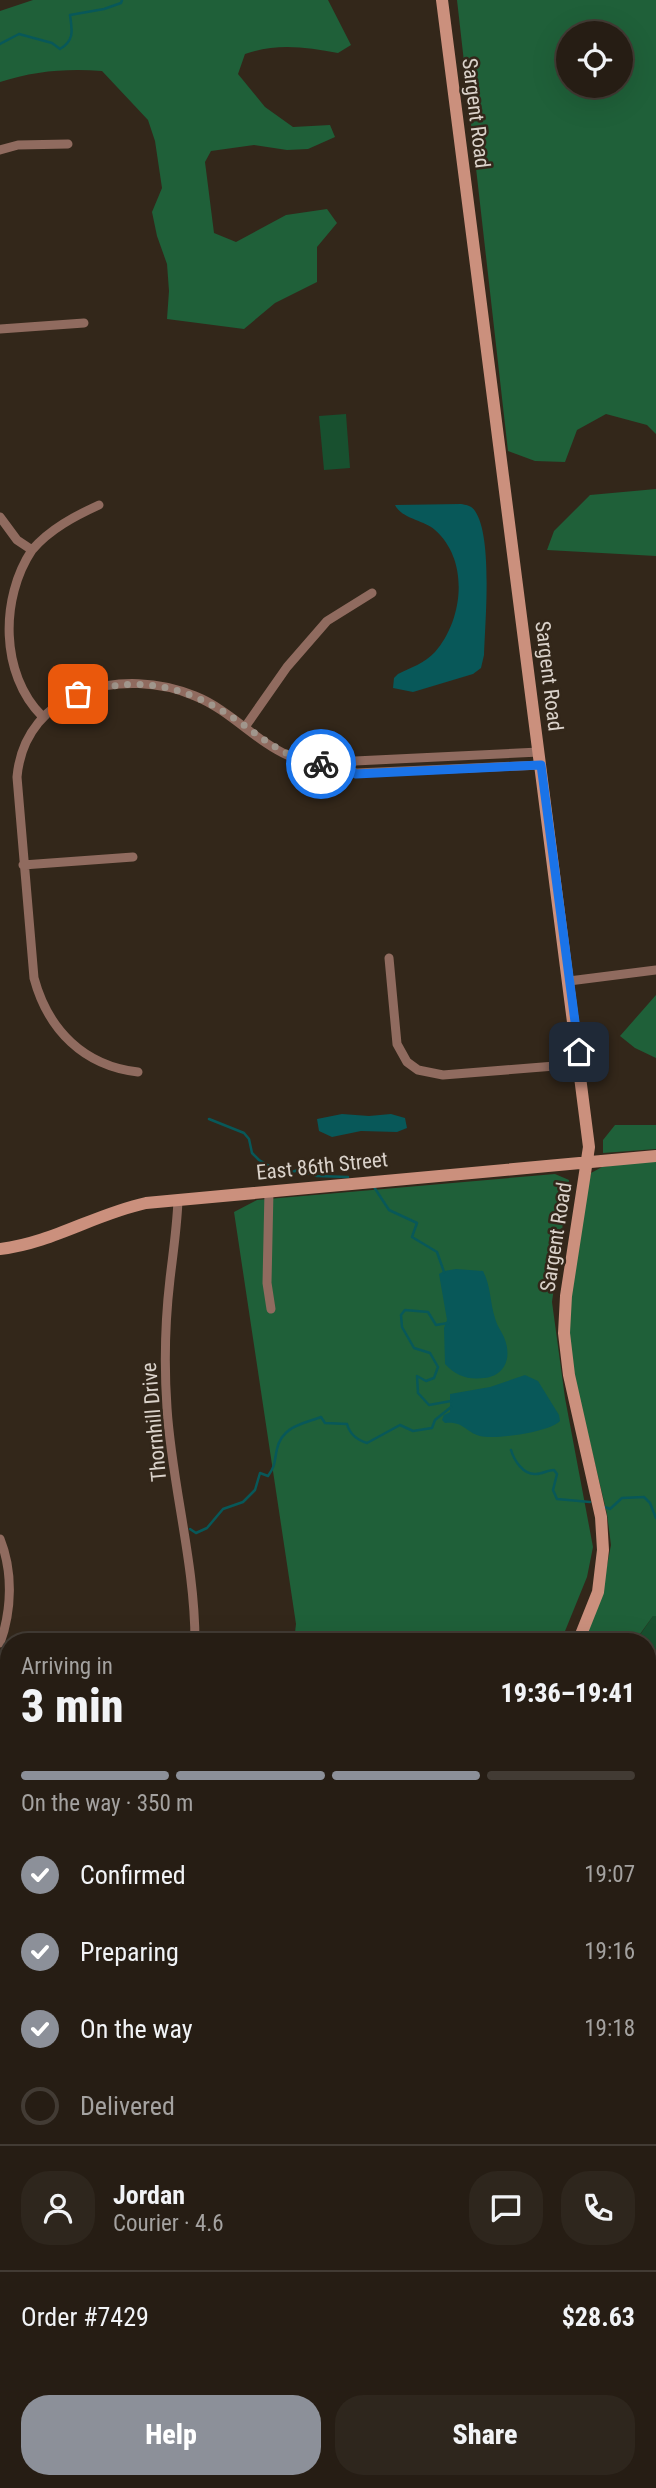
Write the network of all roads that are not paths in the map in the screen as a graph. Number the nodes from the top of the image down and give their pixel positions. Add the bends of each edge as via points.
1 (442, 0) edge
2 (68, 144) dead end
3 (0, 149) edge
4 (84, 323) dead end
5 (0, 329) edge
6 (99, 505) dead end
7 (0, 517) edge
8 (32, 550) junction
9 (373, 593) dead end
10 (42, 716) junction
11 (245, 727) junction
12 (540, 759) junction
13 (133, 857) dead end
14 (23, 865) junction
15 (389, 958) dead end
16 (656, 970) edge
17 (569, 981) junction
18 (580, 1064) junction
19 (138, 1072) dead end
20 (656, 1156) edge
21 (587, 1163) junction
22 (269, 1191) junction
23 (178, 1200) junction
24 (0, 1249) edge
25 (271, 1309) dead end
26 (0, 1539) edge
27 (2, 1633) edge
28 (195, 1633) edge
29 (582, 1633) edge

1 - 12 street, Sargent Road
2 - 3 street
4 - 5 street
6 - 8 street via 70,519
7 - 8 street via 17,540
8 - 10 street via 14,582 4,633 23,694
9 - 11 street via 327,621
10 - 11 street via 78,694 109,686 160,685 195,695
10 - 14 street via 24,746 17,773
11 - 12 street via 290,757 356,774
12 - 17 street, Sargent Road
13 - 14 street
14 - 19 street via 31,964 43,1004 66,1037 91,1058 118,1070
15 - 18 street via 396,1040 403,1056 418,1070 443,1075
16 - 17 street
17 - 18 street, Sargent Road
18 - 21 street, Sargent Road via 590,1147
20 - 21 street, East 86th Street
21 - 22 street, East 86th Street
21 - 29 street, Sargent Road via 564,1333 601,1517 603,1555 598,1592
22 - 23 street, East 86th Street
22 - 25 street via 267,1283
23 - 24 street, East 86th Street via 118,1210 57,1236
23 - 28 street, Thornhill Drive via 166,1322 166,1390
26 - 27 street via 9,1587

